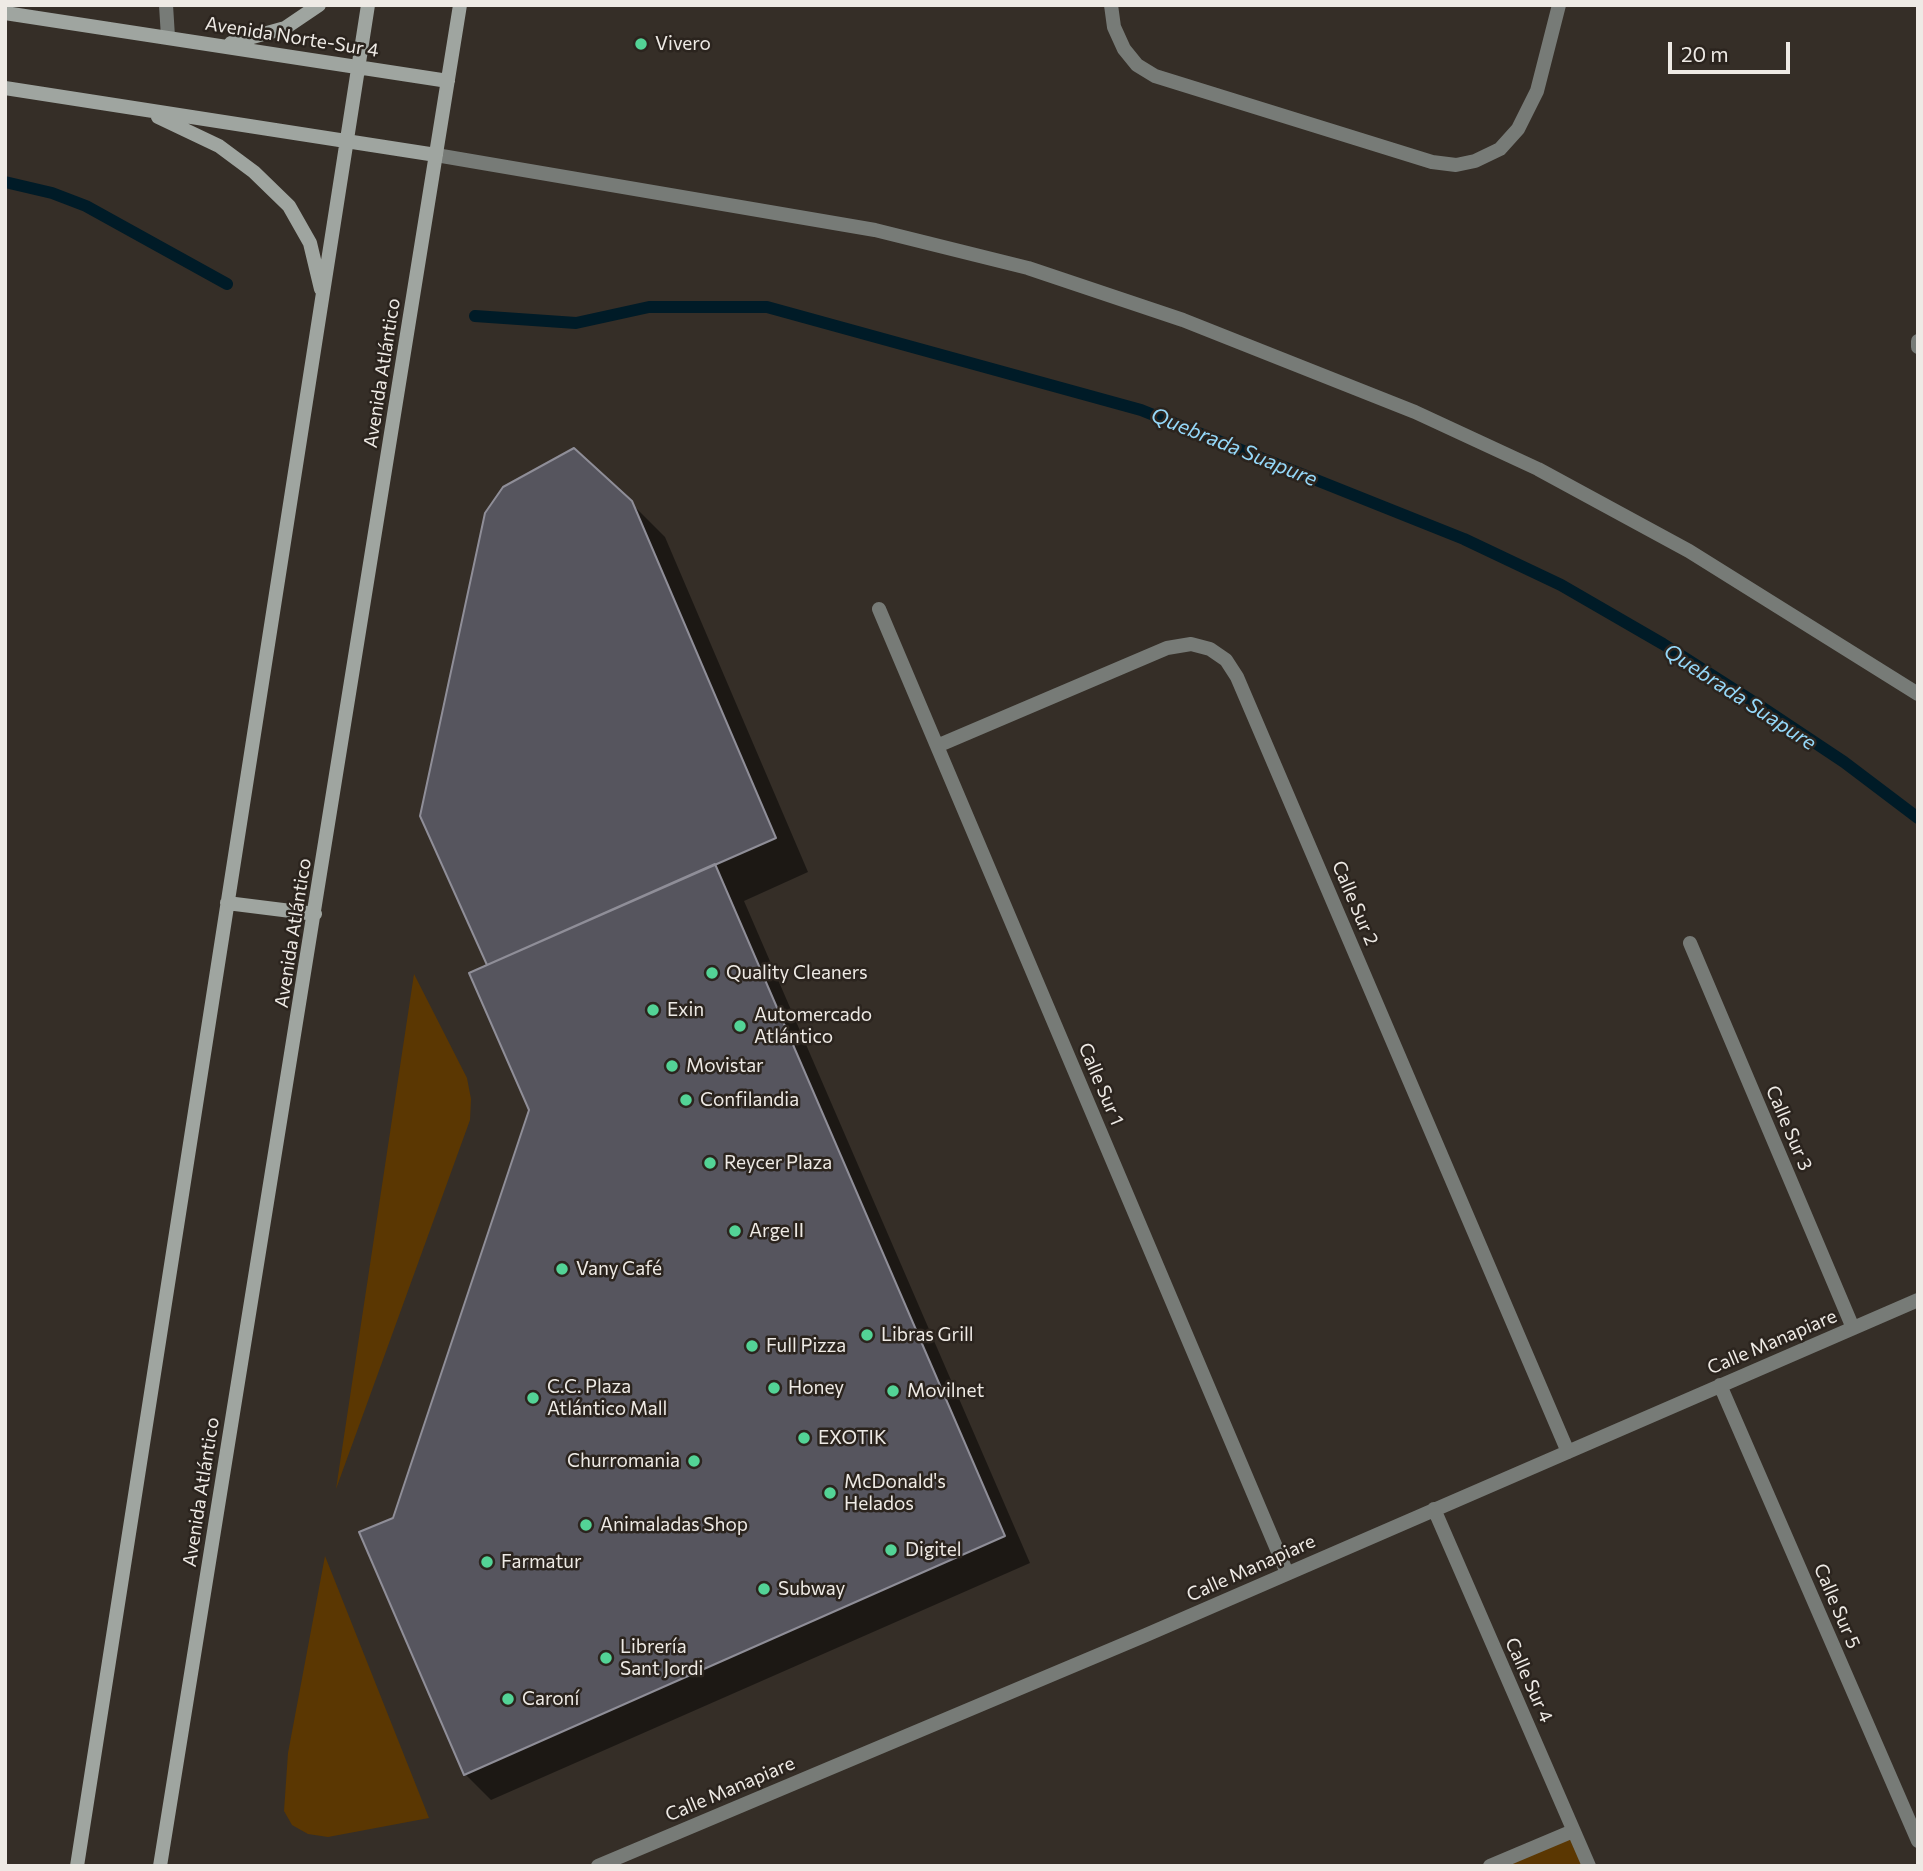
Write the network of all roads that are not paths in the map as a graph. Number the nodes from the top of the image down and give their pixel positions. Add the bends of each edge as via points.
1 (166, 5) edge
2 (319, 5) edge
3 (368, 5) edge
4 (460, 5) edge
5 (1111, 5) edge
6 (1559, 5) edge
7 (5, 13) edge
8 (168, 37) junction
9 (219, 46) junction
10 (358, 67) junction
11 (447, 81) junction
12 (5, 88) edge
13 (138, 108) junction
14 (346, 140) junction
15 (436, 155) junction
16 (322, 296) junction
17 (879, 609) dead end
18 (1918, 694) edge
19 (937, 746) junction
20 (227, 903) junction
21 (315, 914) junction
22 (1690, 943) dead end
23 (1918, 1300) edge
24 (1853, 1328) junction
25 (1720, 1385) junction
26 (1568, 1452) junction
27 (1434, 1509) junction
28 (1287, 1573) junction
29 (1573, 1830) junction
30 (1918, 1841) edge
31 (78, 1866) edge
32 (160, 1866) edge
33 (598, 1866) edge
34 (1490, 1866) edge
35 (1589, 1866) edge

1 - 8 street
2 - 9 main road via 285,28
3 - 10 main road
4 - 11 main road, Avenida Atlántico
5 - 6 street via 1124,49 1137,65 1155,76 1432,162 1455,165 1500,149 1518,128 1537,91
7 - 8 main road, Avenida Norte-Sur 4
8 - 9 main road, Avenida Norte-Sur 4
9 - 10 main road, Avenida Norte-Sur 4
10 - 11 main road, Avenida Norte-Sur 4
10 - 14 main road
11 - 15 main road, Avenida Atlántico
12 - 13 main road
13 - 14 main road
13 - 16 main road via 219,146 289,206 310,243
14 - 15 main road
14 - 16 main road
15 - 18 street via 875,230 1028,268 1183,320 1415,412 1549,474 1700,558
15 - 21 main road, Avenida Atlántico
16 - 20 main road
17 - 19 street, Calle Sur 1
19 - 26 street, Calle Sur 2 via 1167,648 1191,644 1226,660
19 - 28 street, Calle Sur 1
20 - 21 main road
20 - 31 main road
21 - 32 main road, Avenida Atlántico
22 - 24 street, Calle Sur 3
23 - 24 street, Calle Manapiare
24 - 25 street, Calle Manapiare
25 - 26 street, Calle Manapiare
25 - 30 street, Calle Sur 5
26 - 27 street, Calle Manapiare
27 - 28 street, Calle Manapiare
27 - 29 street, Calle Sur 4
28 - 33 street, Calle Manapiare
29 - 34 street
29 - 35 street, Calle Sur 4

